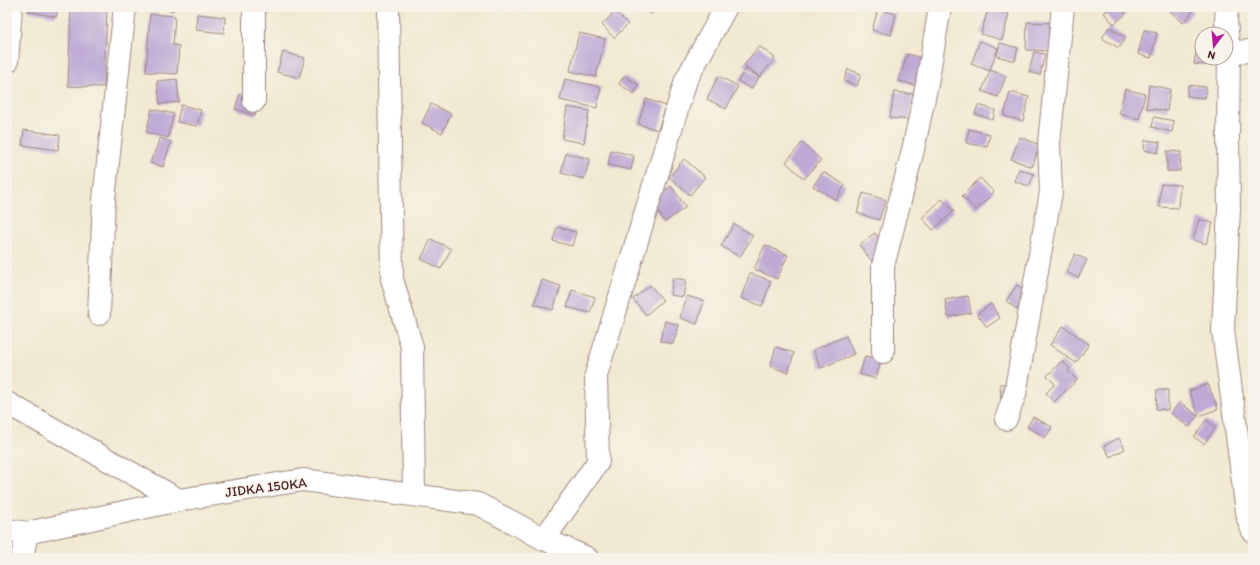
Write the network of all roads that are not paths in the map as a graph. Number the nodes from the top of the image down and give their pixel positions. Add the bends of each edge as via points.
1 (11, 7) edge
2 (125, 7) edge
3 (254, 7) edge
4 (388, 7) edge
5 (726, 7) edge
6 (940, 7) edge
7 (1063, 7) edge
8 (1227, 7) edge
9 (1226, 26) edge
10 (1253, 51) edge
11 (1234, 52) edge
12 (7, 62) edge
13 (1229, 66) edge
14 (254, 101) dead end
15 (100, 314) dead end
16 (883, 352) dead end
17 (7, 403) edge
18 (1006, 419) dead end
19 (414, 495) junction
20 (178, 500) junction
21 (17, 531) edge
22 (1253, 531) edge
23 (544, 539) junction
24 (22, 558) edge
25 (587, 558) edge

1 - 12 street
2 - 15 street via 104,199
3 - 14 street
4 - 19 street via 392,279 412,347
5 - 23 street via 686,80 596,375 598,462
6 - 16 street via 913,150 883,266
7 - 18 street via 1048,143 1051,192 1015,394
8 - 9 street
10 - 11 street
13 - 22 street via 1229,209 1224,330 1248,519
17 - 20 street
19 - 20 street, JIDKA 150KA via 303,480
19 - 23 street, JIDKA 150KA via 478,504
20 - 21 street, JIDKA 150KA
21 - 24 street
23 - 25 street, JIDKA 150KA

